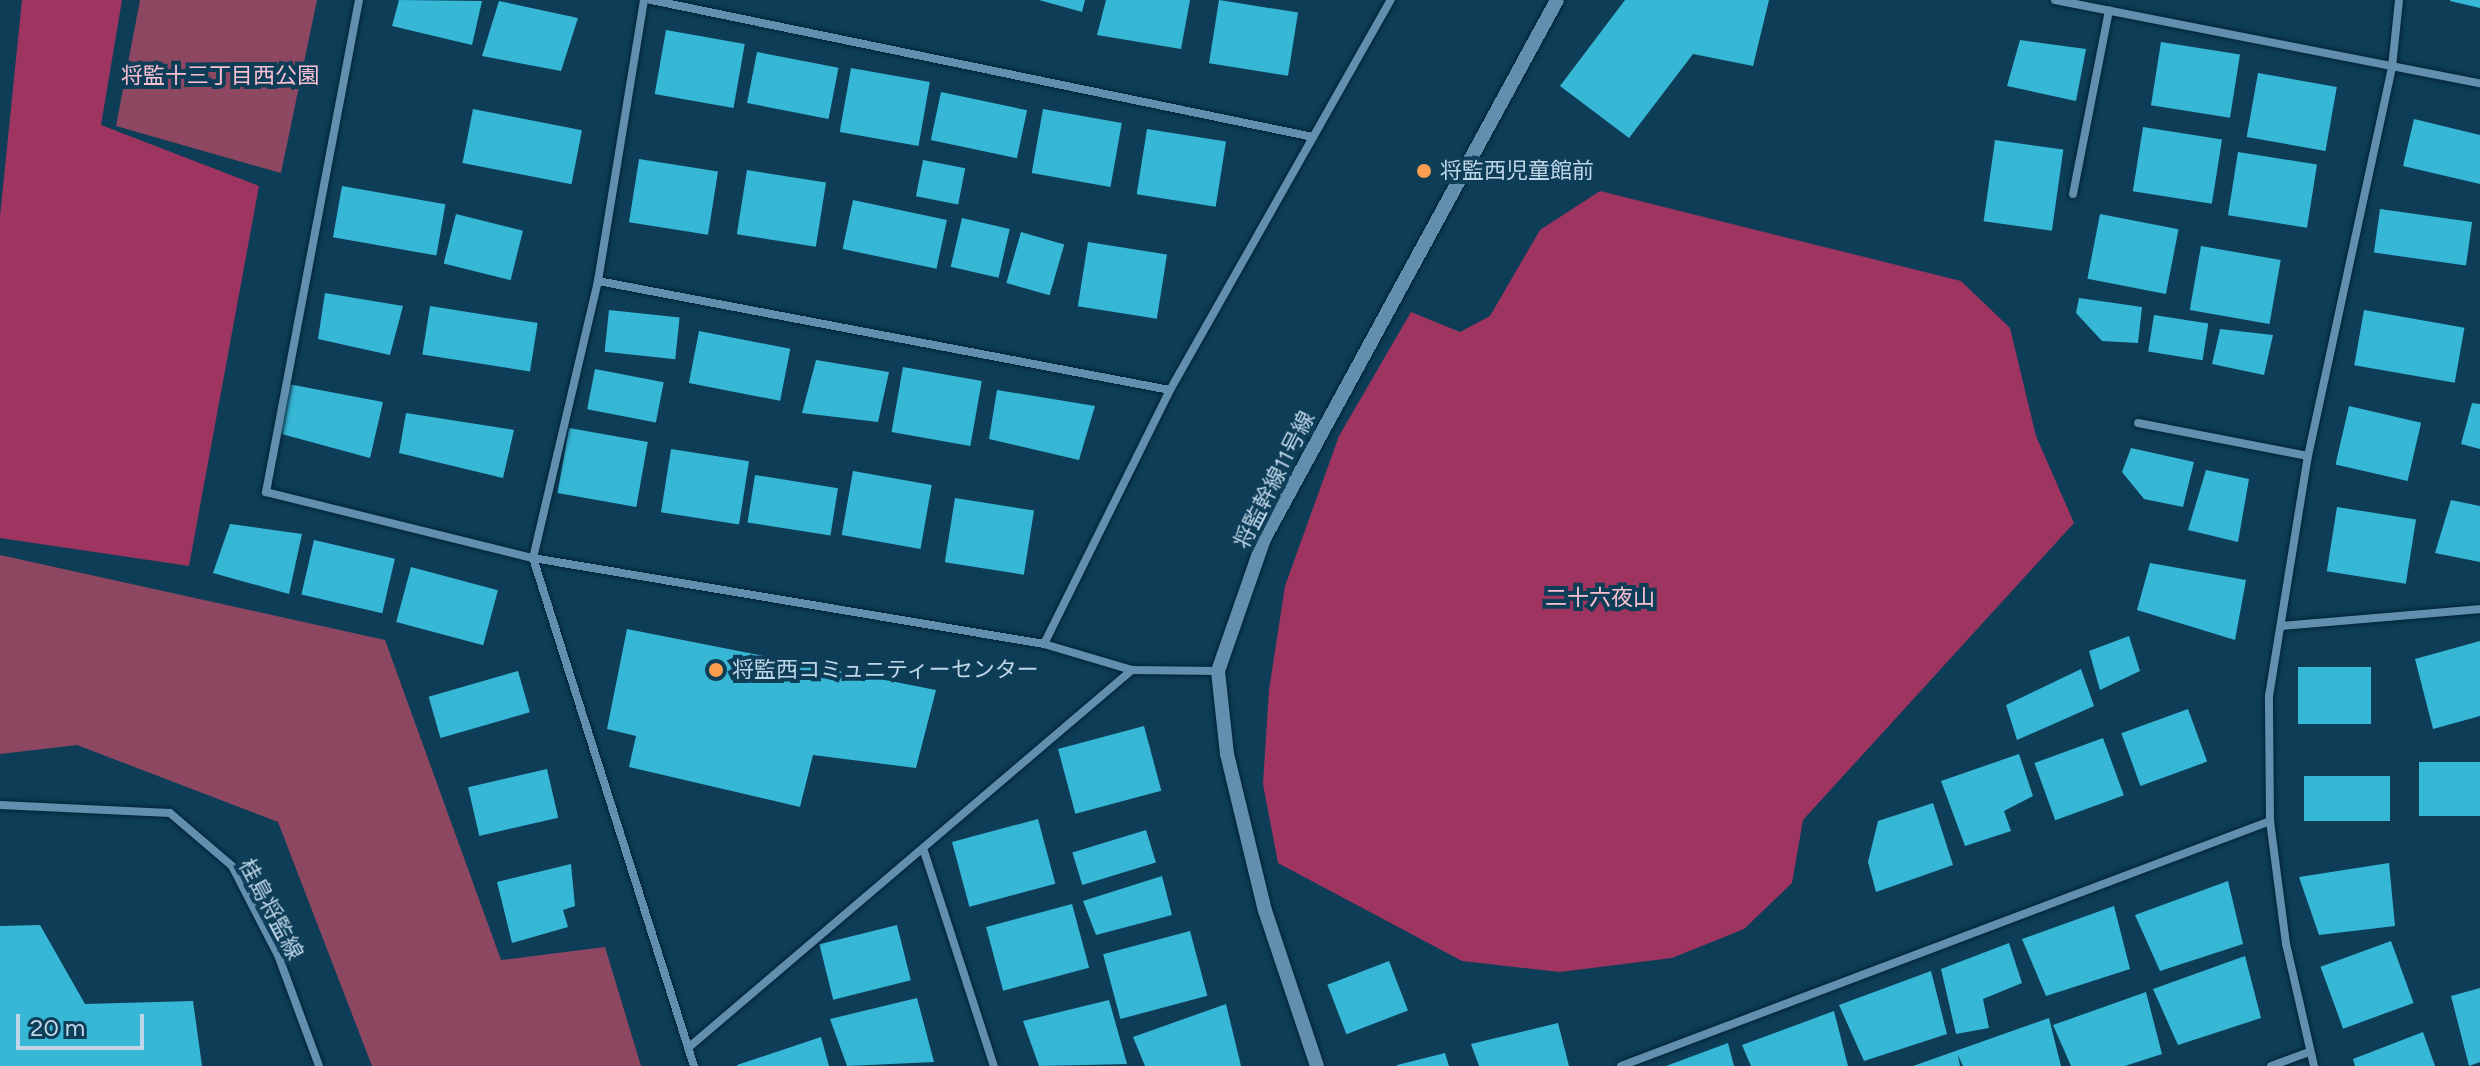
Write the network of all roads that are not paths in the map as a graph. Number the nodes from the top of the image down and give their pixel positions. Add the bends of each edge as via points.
1 (359, 0) edge
2 (644, 0) edge
3 (651, 0) edge
4 (1391, 0) edge
5 (1557, 0) edge
6 (2055, 0) edge
7 (2399, 0) edge
8 (2109, 11) junction
9 (2392, 67) junction
10 (2480, 83) edge
11 (1313, 137) junction
12 (2073, 194) dead end
13 (598, 281) junction
14 (1170, 390) junction
15 (2138, 423) dead end
16 (2308, 456) junction
17 (533, 558) junction
18 (2480, 609) edge
19 (2282, 626) junction
20 (1044, 644) junction
21 (1132, 670) junction
22 (1218, 671) junction
23 (0, 805) edge
24 (2270, 821) junction
25 (924, 851) junction
26 (688, 1048) junction
27 (2309, 1052) junction
28 (319, 1066) edge
29 (694, 1066) edge
30 (994, 1066) edge
31 (1317, 1066) edge
32 (1621, 1066) edge
33 (2271, 1066) edge
34 (2314, 1066) edge

1 - 17 street via 266,492
2 - 13 street
3 - 11 street
4 - 11 street
5 - 22 street, 将監幹線11号線 via 1264,539
6 - 8 street
7 - 9 street
8 - 9 street
8 - 12 street
9 - 10 street
9 - 16 street
11 - 14 street
13 - 14 street
13 - 17 street
14 - 20 street
15 - 16 street
16 - 19 street
17 - 20 street
17 - 26 street
18 - 19 street
19 - 24 street via 2269,696
20 - 21 street
21 - 22 street
21 - 25 street
22 - 31 street, 将監幹線11号線 via 1227,754 1265,911
23 - 28 street, 桂島将監線 via 170,813 232,866 278,955
24 - 27 street via 2286,944
24 - 32 street
25 - 26 street
25 - 30 street
26 - 29 street
27 - 33 street
27 - 34 street

